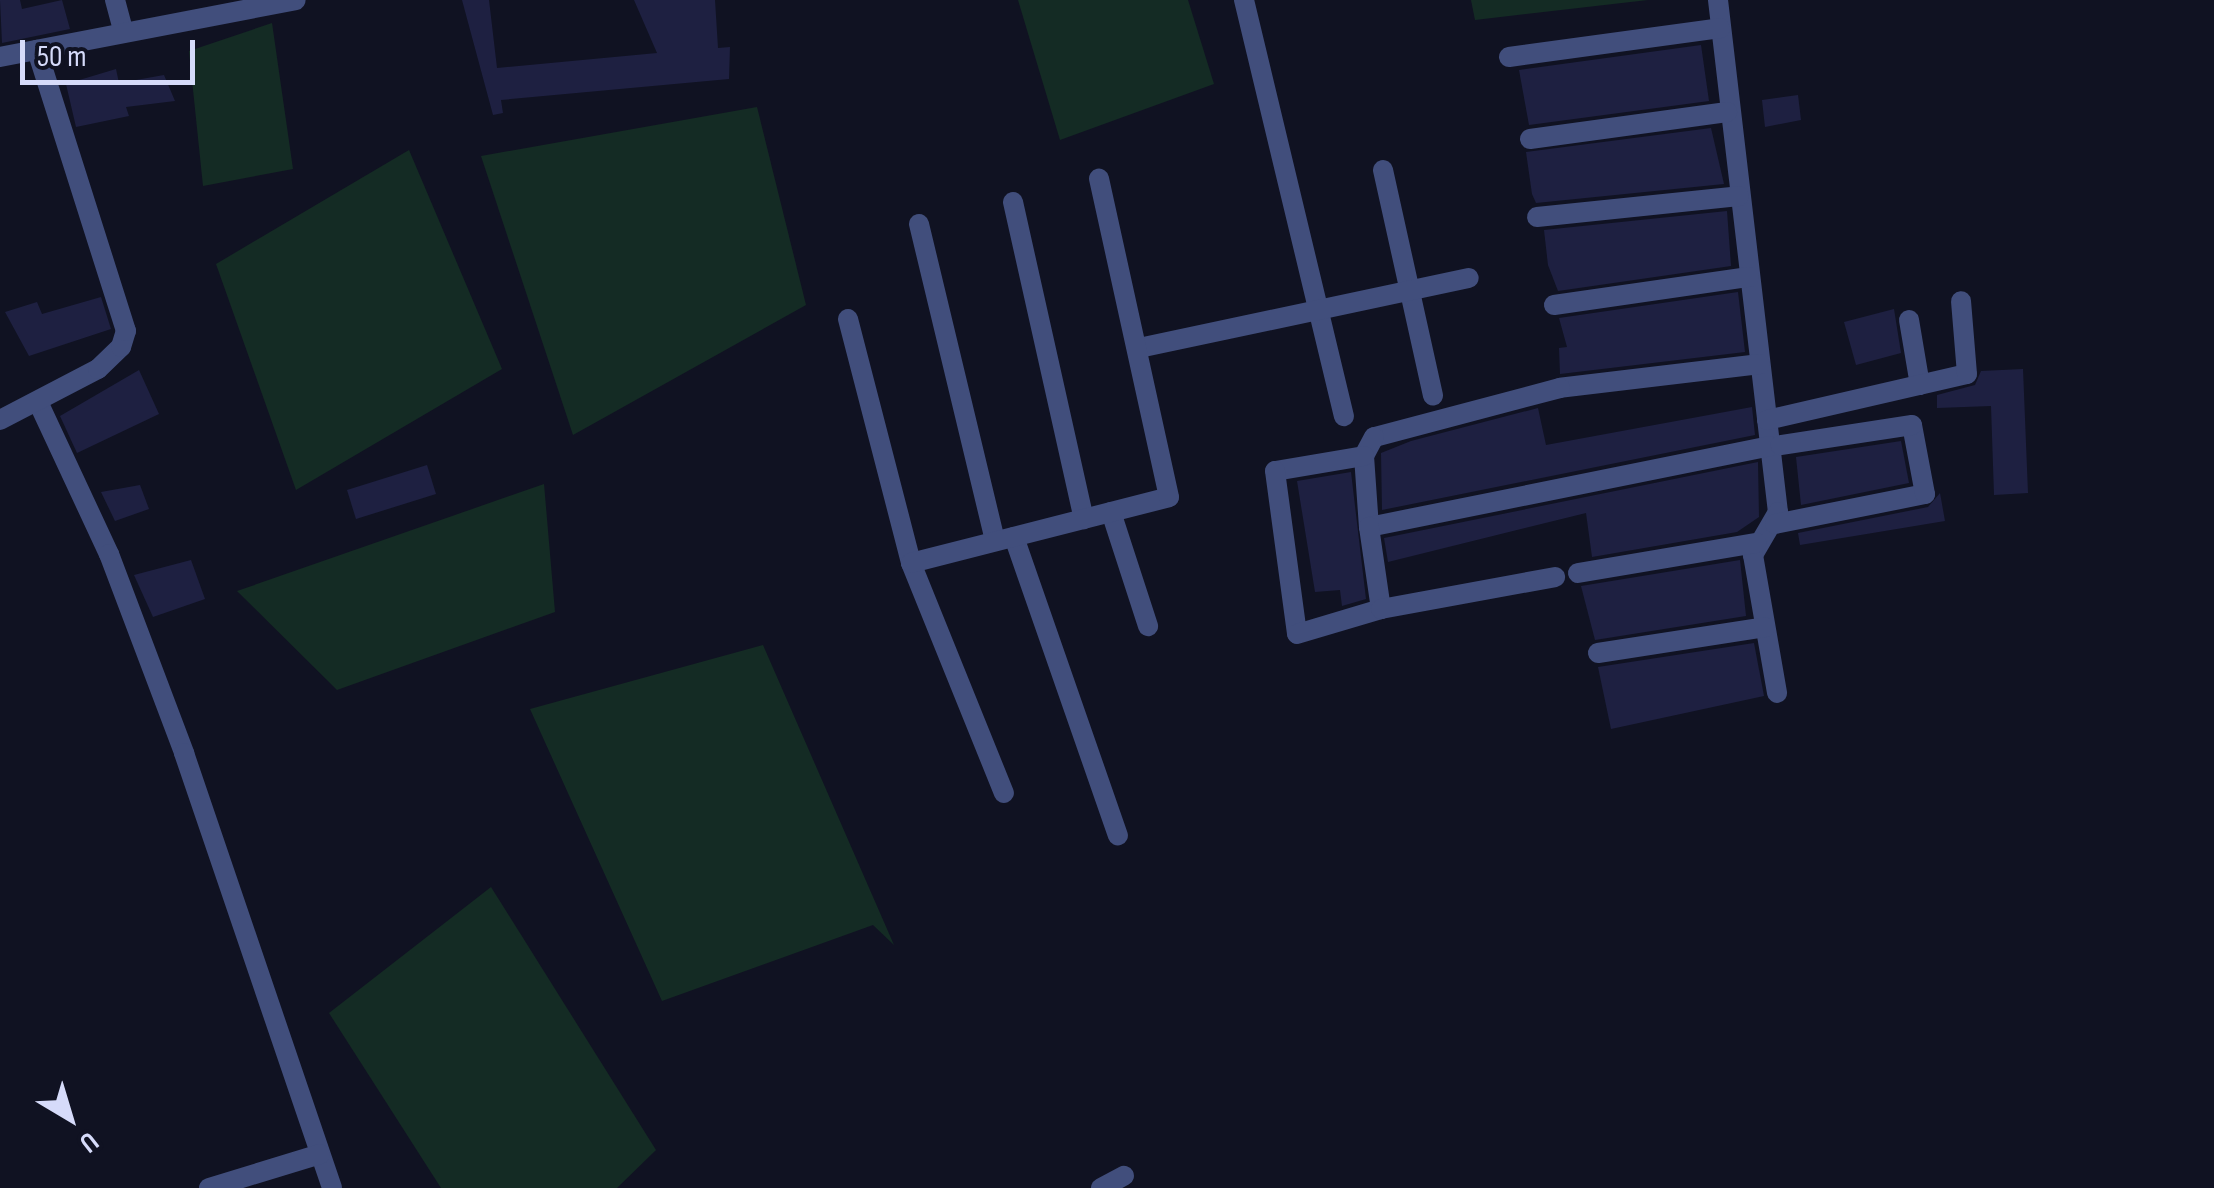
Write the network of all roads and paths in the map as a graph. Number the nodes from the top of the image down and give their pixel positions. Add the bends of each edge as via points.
1 (115, 0) edge
2 (296, 0) edge
3 (1244, 0) edge
4 (1718, 0) edge
5 (1720, 28) junction
6 (123, 29) junction
7 (37, 50) junction
8 (0, 57) edge
9 (1509, 58) dead end
10 (1726, 112) junction
11 (1530, 139) dead end
12 (1383, 170) dead end
13 (1099, 179) dead end
14 (1739, 196) junction
15 (1012, 202) dead end
16 (1537, 218) dead end
17 (919, 224) dead end
18 (1749, 277) junction
19 (1469, 278) dead end
20 (1408, 288) junction
21 (1961, 301) dead end
22 (1554, 305) dead end
23 (1318, 308) junction
24 (848, 319) dead end
25 (1909, 320) dead end
26 (1138, 348) junction
27 (1760, 364) junction
28 (1920, 385) junction
29 (1433, 396) dead end
30 (39, 404) junction
31 (1344, 416) dead end
32 (0, 420) edge
33 (1767, 420) junction
34 (1776, 446) junction
35 (1364, 456) junction
36 (1111, 512) junction
37 (1084, 519) junction
38 (1775, 524) junction
39 (1369, 527) junction
40 (1004, 539) junction
41 (1756, 543) junction
42 (911, 563) junction
43 (1578, 573) dead end
44 (1555, 577) dead end
45 (1381, 609) junction
46 (1148, 626) dead end
47 (1765, 627) junction
48 (1598, 652) dead end
49 (1777, 693) dead end
50 (1004, 794) dead end
51 (1118, 834) dead end
52 (320, 1154) junction
53 (1124, 1176) dead end
54 (209, 1188) edge
55 (332, 1188) edge
56 (1101, 1188) edge

1 - 6 street
2 - 6 street
3 - 23 street
4 - 5 street
5 - 9 street
5 - 10 street
6 - 7 street
7 - 8 street
7 - 30 street via 126,331 121,347 98,369
10 - 11 street
10 - 14 street
12 - 20 street
13 - 26 street
14 - 16 street
14 - 18 street
15 - 37 street
17 - 40 street
18 - 22 street
18 - 27 street
19 - 20 street
20 - 23 street
20 - 29 street
21 - 28 street via 1967,374
23 - 26 street
23 - 31 street
24 - 42 street
25 - 28 street
26 - 36 street via 1170,497
27 - 33 street
27 - 35 street via 1560,388 1374,438
28 - 33 street
30 - 32 street
30 - 52 street via 108,554 184,753
33 - 34 street
34 - 38 street
34 - 38 street via 1912,425 1925,494
34 - 39 street
35 - 39 street
35 - 45 street via 1275,472 1297,634
36 - 37 street
36 - 46 street
37 - 40 street
38 - 41 street
39 - 45 street
40 - 42 street
40 - 51 street
41 - 43 street
41 - 47 street
42 - 50 street
44 - 45 street
47 - 48 street
47 - 49 street
52 - 54 street
52 - 55 street
53 - 56 street

